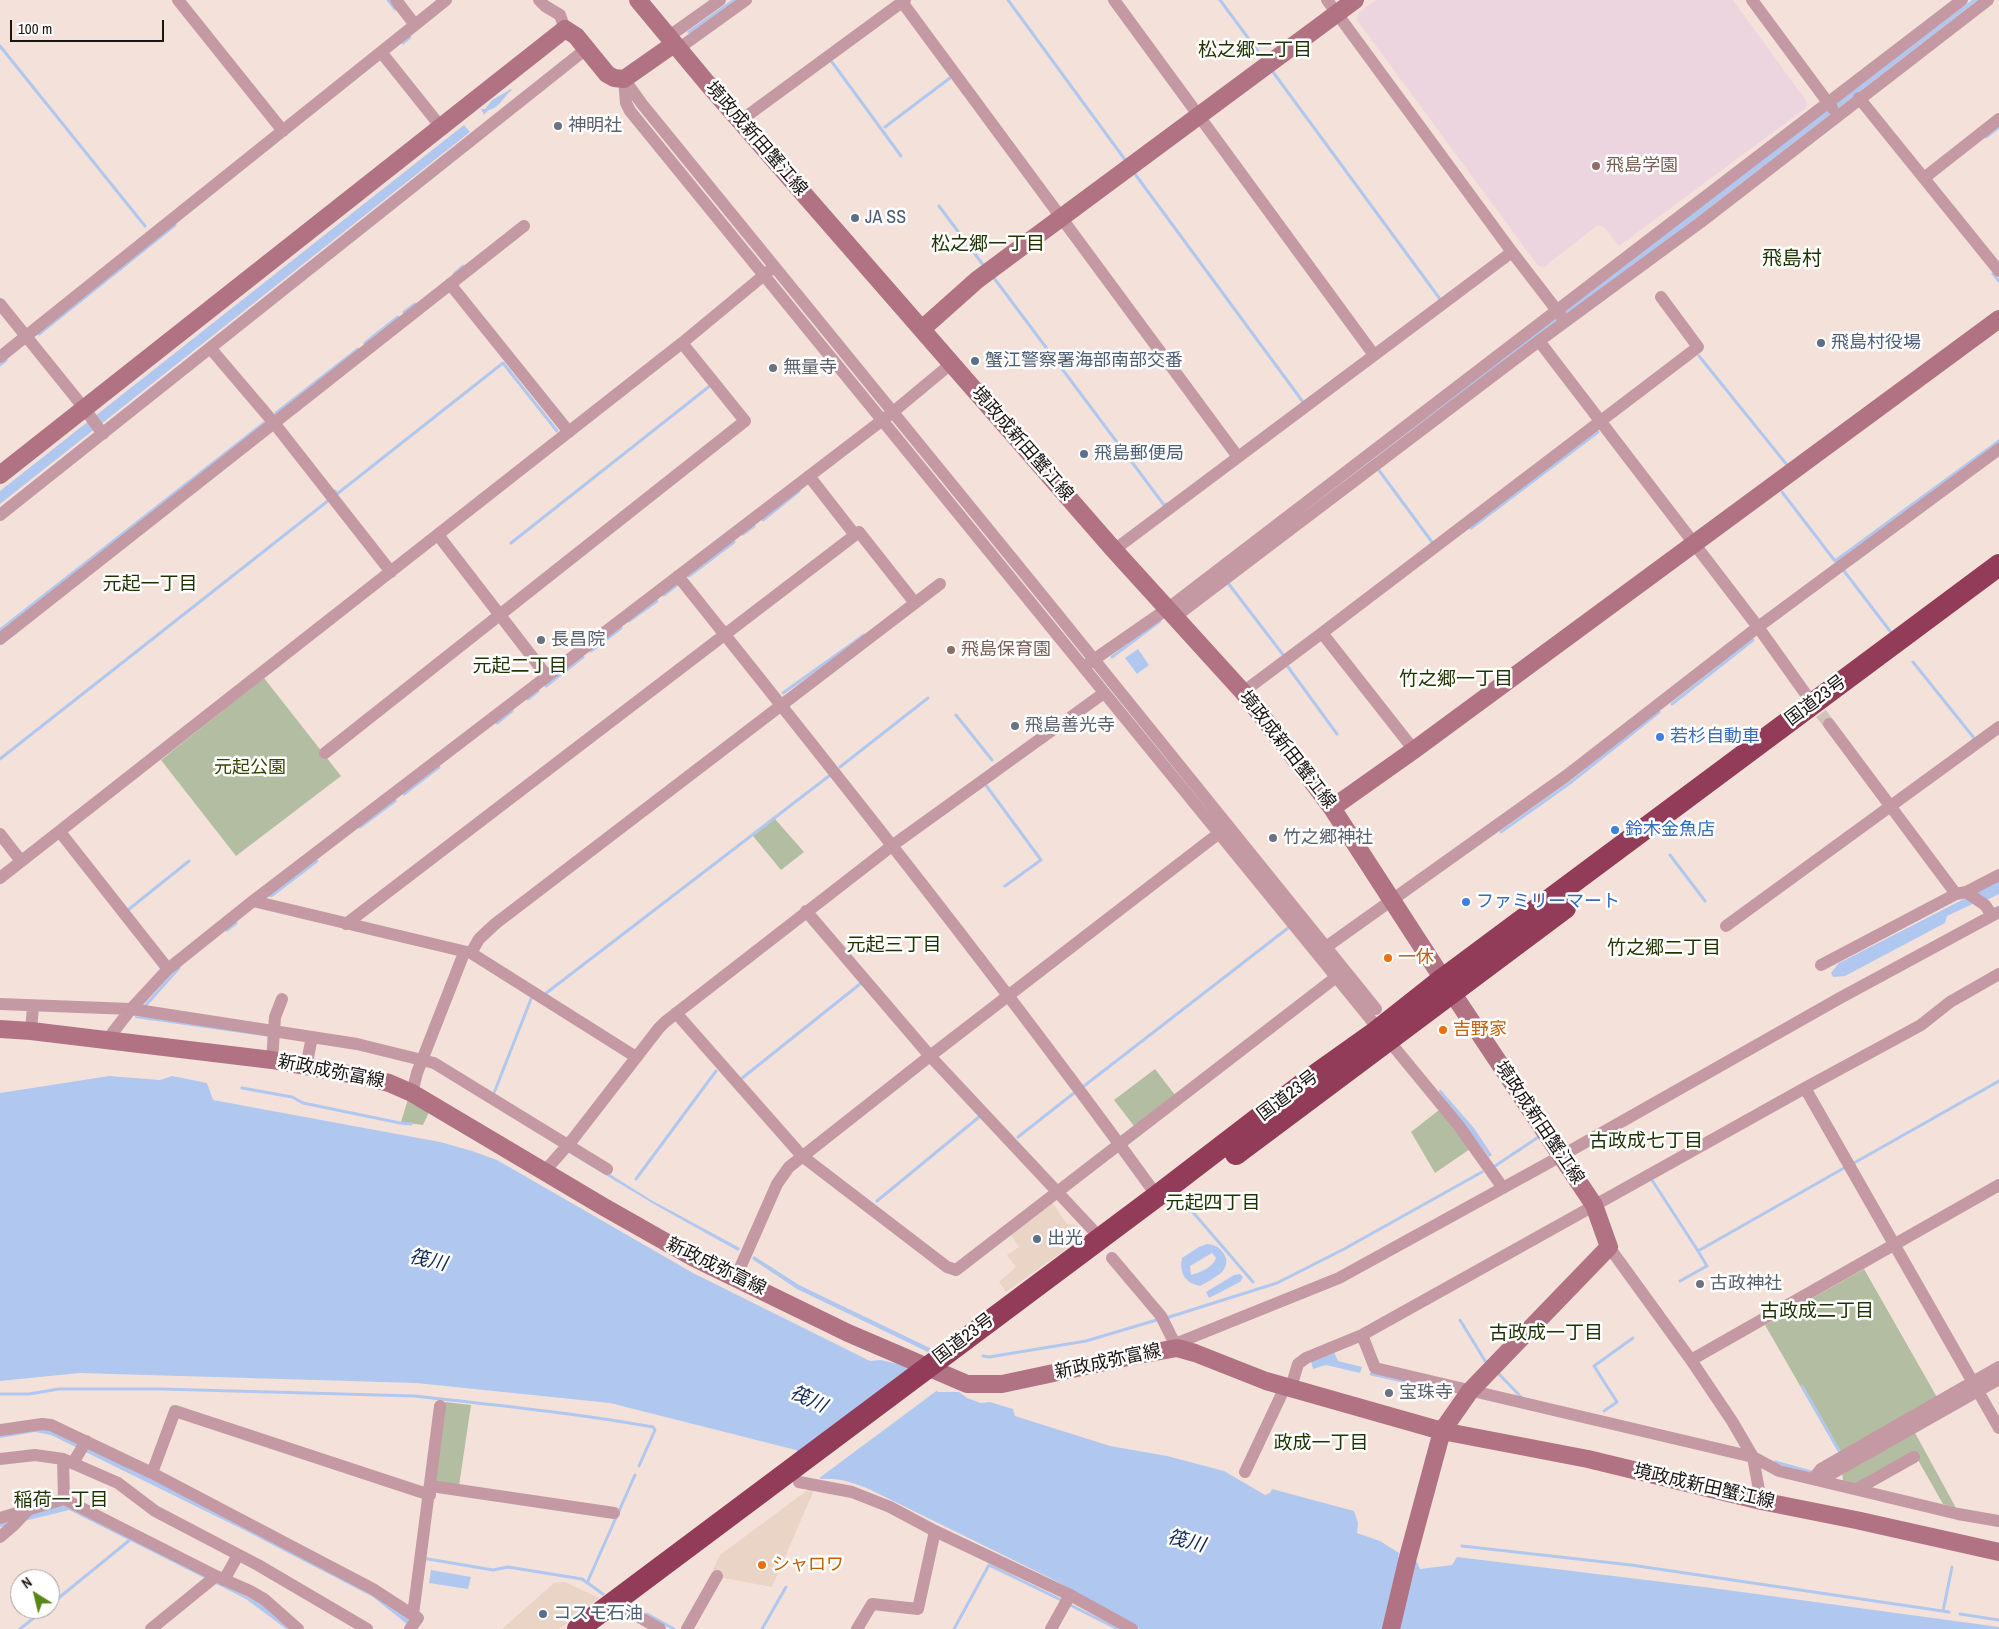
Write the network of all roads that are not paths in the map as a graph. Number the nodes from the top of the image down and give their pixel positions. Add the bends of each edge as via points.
1 (178, 0) edge
2 (396, 0) edge
3 (446, 0) edge
4 (638, 0) edge
5 (720, 0) edge
6 (746, 0) edge
7 (1114, 0) edge
8 (1355, 0) edge
9 (1752, 0) edge
10 (1962, 0) edge
11 (1988, 0) edge
12 (903, 1) edge
13 (549, 3) edge
14 (1332, 7) edge
15 (415, 24) junction
16 (565, 29) junction
17 (673, 43) junction
18 (586, 49) junction
19 (381, 52) junction
20 (624, 79) junction
21 (1859, 98) junction
22 (1827, 102) junction
23 (1198, 115) junction
24 (1838, 116) junction
25 (1999, 119) edge
26 (740, 121) junction
27 (441, 127) junction
28 (283, 131) junction
29 (1924, 178) junction
30 (1690, 209) junction
31 (1062, 216) junction
32 (1701, 222) junction
33 (524, 226) dead end
34 (1512, 252) junction
35 (774, 267) junction
36 (1999, 271) edge
37 (764, 275) junction
38 (450, 284) junction
39 (1661, 297) dead end
40 (0, 304) edge
41 (1557, 310) junction
42 (1999, 319) edge
43 (1566, 321) junction
44 (922, 328) junction
45 (26, 336) junction
46 (1540, 340) junction
47 (682, 343) junction
48 (211, 349) junction
49 (1374, 355) junction
50 (0, 357) edge
51 (952, 363) junction
52 (86, 411) junction
53 (888, 416) junction
54 (1600, 421) junction
55 (274, 423) junction
56 (102, 432) junction
57 (569, 432) junction
58 (1999, 449) edge
59 (1238, 457) junction
60 (0, 475) edge
61 (809, 476) junction
62 (0, 515) edge
63 (438, 534) junction
64 (855, 534) junction
65 (1695, 544) junction
66 (1114, 550) junction
67 (1999, 565) edge
68 (391, 572) junction
69 (678, 576) junction
70 (1999, 581) edge
71 (940, 584) dead end
72 (915, 603) junction
73 (1171, 613) junction
74 (500, 615) junction
75 (1758, 627) junction
76 (1322, 633) junction
77 (725, 634) junction
78 (0, 639) edge
79 (1094, 659) junction
80 (1083, 667) junction
81 (547, 676) junction
82 (1243, 692) junction
83 (1104, 693) junction
84 (1805, 693) tunnel mouth
85 (782, 705) junction
86 (1829, 724) tunnel mouth
87 (1999, 727) edge
88 (1414, 750) junction
89 (325, 753) dead end
90 (1890, 807) junction
91 (1332, 808) junction
92 (60, 832) junction
93 (0, 834) edge
94 (1218, 834) junction
95 (893, 845) junction
96 (21, 861) junction
97 (1999, 875) edge
98 (0, 878) edge
99 (1964, 894) junction
100 (253, 900) junction
101 (1393, 900) junction
102 (806, 911) junction
103 (1992, 911) edge
104 (346, 924) junction
105 (1726, 926) dead end
106 (1326, 948) junction
107 (467, 953) junction
108 (1821, 965) dead end
109 (168, 969) junction
110 (1999, 974) edge
111 (1335, 978) junction
112 (1448, 986) junction
113 (1008, 995) junction
114 (282, 999) dead end
115 (0, 1004) edge
116 (33, 1006) junction
117 (131, 1010) junction
118 (676, 1013) junction
119 (0, 1029) edge
120 (31, 1031) junction
121 (275, 1031) junction
122 (312, 1037) junction
123 (107, 1040) junction
124 (1394, 1048) dead end
125 (930, 1056) junction
126 (636, 1057) junction
127 (422, 1059) junction
128 (272, 1060) junction
129 (306, 1066) junction
130 (1805, 1088) junction
131 (412, 1093) junction
132 (1119, 1144) junction
133 (568, 1145) junction
134 (802, 1156) junction
135 (1561, 1156) junction
136 (608, 1169) dead end
137 (544, 1172) junction
138 (1999, 1185) edge
139 (1503, 1188) junction
140 (1058, 1191) junction
141 (1157, 1196) junction
142 (1594, 1205) junction
143 (1092, 1229) dead end
144 (1893, 1244) junction
145 (1609, 1247) junction
146 (1112, 1258) dead end
147 (736, 1277) junction
148 (1362, 1335) junction
149 (1177, 1348) junction
150 (1691, 1360) junction
151 (1999, 1367) edge
152 (932, 1373) junction
153 (1999, 1380) edge
154 (1288, 1386) junction
155 (1975, 1387) junction
156 (1470, 1391) junction
157 (440, 1406) dead end
158 (1999, 1428) edge
159 (0, 1430) edge
160 (1442, 1430) junction
161 (84, 1444) junction
162 (1753, 1457) junction
163 (1914, 1457) dead end
164 (0, 1459) edge
165 (68, 1461) junction
166 (1245, 1472) dead end
167 (152, 1473) junction
168 (801, 1474) junction
169 (1819, 1480) junction
170 (1857, 1489) junction
171 (430, 1491) junction
172 (64, 1499) junction
173 (1760, 1501) junction
174 (25, 1513) junction
175 (614, 1513) dead end
176 (0, 1518) edge
177 (1999, 1521) edge
178 (934, 1531) junction
179 (0, 1537) edge
180 (1999, 1552) edge
181 (238, 1555) junction
182 (717, 1576) dead end
183 (216, 1579) junction
184 (1070, 1594) junction
185 (627, 1610) junction
186 (413, 1615) junction
187 (151, 1629) edge
188 (298, 1629) edge
189 (367, 1629) edge
190 (410, 1629) edge
191 (578, 1629) edge
192 (602, 1629) edge
193 (660, 1629) edge
194 (687, 1629) edge
195 (857, 1629) edge
196 (1051, 1629) edge
197 (1132, 1629) edge
198 (1391, 1629) edge

1 - 28 street
2 - 15 street
3 - 15 street
4 - 17 main road, 境政成新田蟹江線
5 - 17 street
6 - 17 street
7 - 23 street
8 - 14 main road
9 - 22 street
10 - 22 street
11 - 21 street
12 - 26 street
12 - 31 street
13 - 16 street via 560,15
14 - 23 main road
14 - 34 street
15 - 19 street
16 - 18 main road via 576,36
16 - 27 main road
17 - 20 main road
17 - 26 main road, 境政成新田蟹江線
18 - 20 main road via 607,74
18 - 48 street
19 - 27 street
19 - 28 street
20 - 35 street
20 - 37 street via 626,103 630,110
21 - 24 street
21 - 29 street
22 - 24 street
22 - 30 street
23 - 31 main road
23 - 49 street
24 - 32 street
25 - 29 street
26 - 44 main road, 境政成新田蟹江線
27 - 52 main road
28 - 45 street
29 - 36 street
30 - 32 street
30 - 41 street
31 - 44 main road via 977,280
31 - 59 street
32 - 43 street
33 - 38 street
34 - 41 street
34 - 49 street
35 - 37 street
35 - 53 street
37 - 47 street
37 - 53 street
38 - 55 street
38 - 57 street
39 - 54 street via 1698,347
40 - 45 street
41 - 43 street
41 - 73 street
42 - 65 main road
43 - 46 street
44 - 51 main road, 境政成新田蟹江線
45 - 50 street
45 - 52 street
46 - 54 street
46 - 73 street
47 - 57 street
47 - 74 street via 745,421
48 - 55 street
48 - 56 street
49 - 59 street
51 - 53 street
51 - 66 main road, 境政成新田蟹江線
52 - 56 street
52 - 60 main road
53 - 61 street
53 - 79 street
53 - 80 street
54 - 65 street
54 - 76 street
55 - 68 street
55 - 78 street
56 - 62 street
57 - 63 street
58 - 75 street
59 - 66 street
61 - 64 street
61 - 69 street
63 - 68 street
63 - 74 street
64 - 72 street via 858,532
64 - 77 street
65 - 75 street
65 - 88 main road
66 - 73 main road, 境政成新田蟹江線
67 - 112 highway, 国道23号
68 - 92 street
69 - 77 street
69 - 81 street
70 - 112 highway, 国道23号
71 - 72 street
72 - 85 street
73 - 79 street
73 - 82 main road, 境政成新田蟹江線
74 - 81 street
74 - 89 street
75 - 84 street
75 - 101 street via 1566,776
76 - 82 street
76 - 88 street
77 - 85 street
77 - 104 street
79 - 80 street
79 - 106 street
80 - 83 street
81 - 100 street
82 - 91 main road, 境政成新田蟹江線
83 - 94 street
83 - 95 street
85 - 95 street
85 - 107 street via 495,924
86 - 90 street
87 - 90 street
88 - 91 main road
90 - 99 street
90 - 105 street
91 - 101 main road, 境政成新田蟹江線
92 - 96 street
92 - 109 street
93 - 96 street
94 - 111 street
94 - 113 street
95 - 102 street
95 - 113 street
96 - 98 street
97 - 99 street
99 - 103 street
99 - 108 street
100 - 104 street
100 - 109 street
101 - 106 street
101 - 112 main road, 境政成新田蟹江線
102 - 118 street
102 - 125 street
103 - 135 street
104 - 107 street
106 - 111 street via 1374,1015
107 - 126 street
107 - 127 street
109 - 117 street
110 - 130 street via 1950,1002 1921,1025
111 - 132 street
112 - 135 main road, 境政成新田蟹江線
112 - 141 highway, 国道23号 via 1307,1081
112 - 152 highway, 国道23号
113 - 125 street
113 - 132 street
114 - 121 street via 275,1017
115 - 116 street
116 - 117 street
116 - 120 street
117 - 121 street
117 - 123 street
118 - 126 street
118 - 134 street
119 - 120 main road, 新政成弥富線
120 - 123 main road, 新政成弥富線
121 - 122 street
121 - 128 street
122 - 127 street
122 - 129 street
123 - 128 main road, 新政成弥富線
124 - 139 street via 1459,1126
125 - 134 street
125 - 140 street
126 - 133 street
127 - 131 street
127 - 133 street via 434,1062
128 - 129 main road, 新政成弥富線
129 - 131 main road, 新政成弥富線 via 389,1082
130 - 142 street
130 - 144 street
131 - 137 main road, 新政成弥富線
132 - 140 street
132 - 141 street
133 - 136 street
133 - 137 street
134 - 140 street via 947,1267 956,1270
134 - 147 street via 789,1167 778,1184
135 - 139 street
135 - 142 main road, 境政成新田蟹江線
137 - 147 main road, 新政成弥富線 via 694,1258
138 - 144 street
139 - 149 street via 1339,1278 1180,1342
140 - 143 street
141 - 152 highway, 国道23号
142 - 145 main road, 境政成新田蟹江線
142 - 148 street
144 - 150 street
144 - 155 street
145 - 150 street
145 - 156 main road
146 - 149 street via 1163,1319
147 - 152 main road, 新政成弥富線
148 - 154 street via 1306,1358 1298,1364
148 - 156 street via 1375,1368
149 - 152 main road, 新政成弥富線 via 1002,1384 966,1384
149 - 154 main road, 新政成弥富線
150 - 162 street
151 - 155 street
152 - 168 highway, 国道23号
153 - 155 street
154 - 160 main road, 新政成弥富線
154 - 166 street
155 - 158 street
155 - 169 street via 1821,1469
156 - 160 main road
156 - 162 street
157 - 171 street
159 - 161 street via 51,1425
160 - 173 main road, 境政成新田蟹江線 via 1588,1460
160 - 198 main road
161 - 165 street
161 - 167 street
162 - 169 street via 1779,1471
162 - 173 street
163 - 170 street
164 - 165 street via 35,1455
165 - 172 street
165 - 181 street via 118,1484 154,1511
167 - 171 street via 175,1411
167 - 186 street via 373,1589
168 - 178 street via 890,1507
168 - 185 highway, 国道23号
168 - 191 highway, 国道23号
169 - 170 street
170 - 177 street
171 - 175 street
171 - 186 street
172 - 174 street
172 - 183 street
173 - 180 main road, 境政成新田蟹江線
174 - 176 street
174 - 179 street
178 - 184 street
178 - 195 street via 918,1609 872,1604
181 - 183 street
181 - 189 street
182 - 194 street
183 - 187 street
183 - 188 street via 264,1599
184 - 196 street
184 - 197 street
185 - 192 highway, 国道23号
185 - 193 street
186 - 190 street via 418,1618

